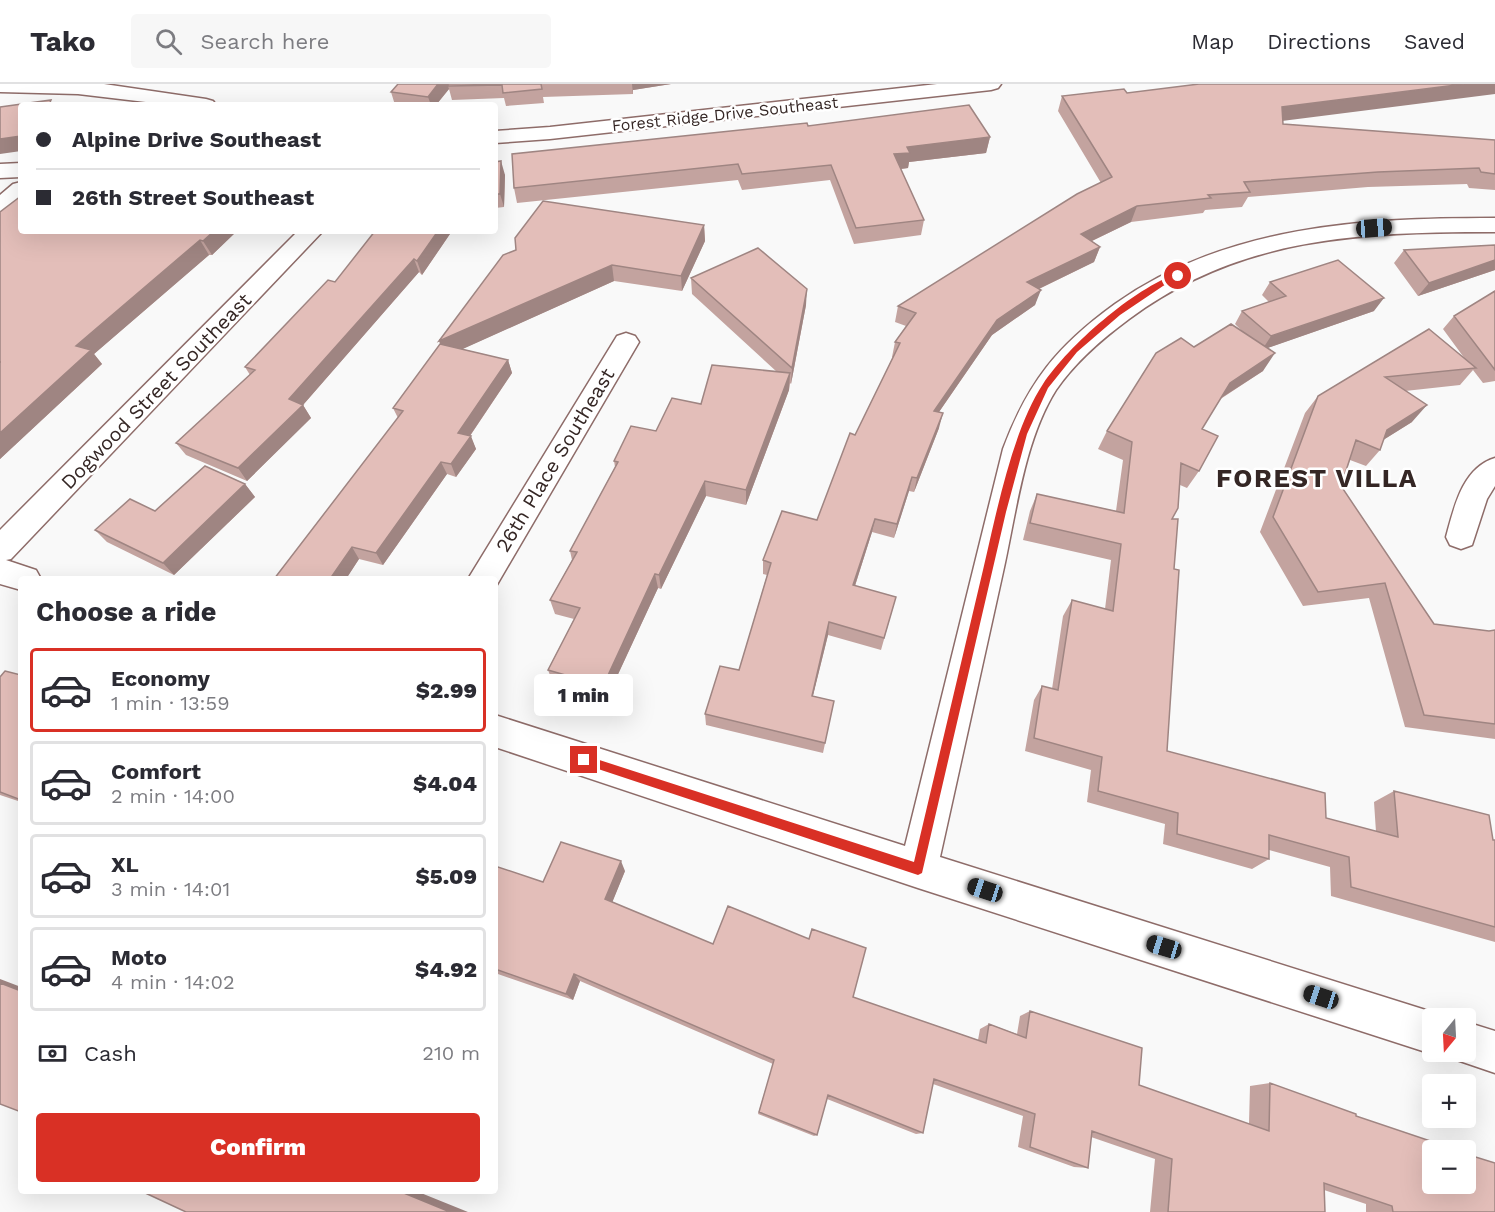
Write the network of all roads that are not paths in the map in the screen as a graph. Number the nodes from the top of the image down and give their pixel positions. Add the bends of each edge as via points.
1 (991, 84) edge
2 (0, 86) edge
3 (135, 99) edge
4 (170, 102) edge
5 (498, 137) edge
6 (18, 170) edge
7 (0, 171) edge
8 (18, 191) edge
9 (0, 206) edge
10 (1495, 225) edge
11 (308, 234) edge
12 (626, 342) dead end
13 (1495, 469) edge
14 (1461, 537) dead end
15 (0, 550) edge
16 (0, 571) edge
17 (486, 576) edge
18 (18, 577) edge
19 (498, 732) edge
20 (918, 869) junction
21 (1422, 1030) edge
22 (1476, 1046) edge
23 (1495, 1052) edge

1 - 5 street, Forest Ridge Drive Southeast
2 - 3 street via 80,86
3 - 4 street
6 - 7 street
8 - 9 street
10 - 20 street via 1410,225 1280,239 1215,259 1160,284 1074,350 1045,387 1023,434 1001,512
11 - 15 street, Dogwood Street Southeast
12 - 17 street, 26th Place Southeast
13 - 14 street via 1486,474 1472,500
16 - 18 street
19 - 20 street
20 - 21 street
22 - 23 street

